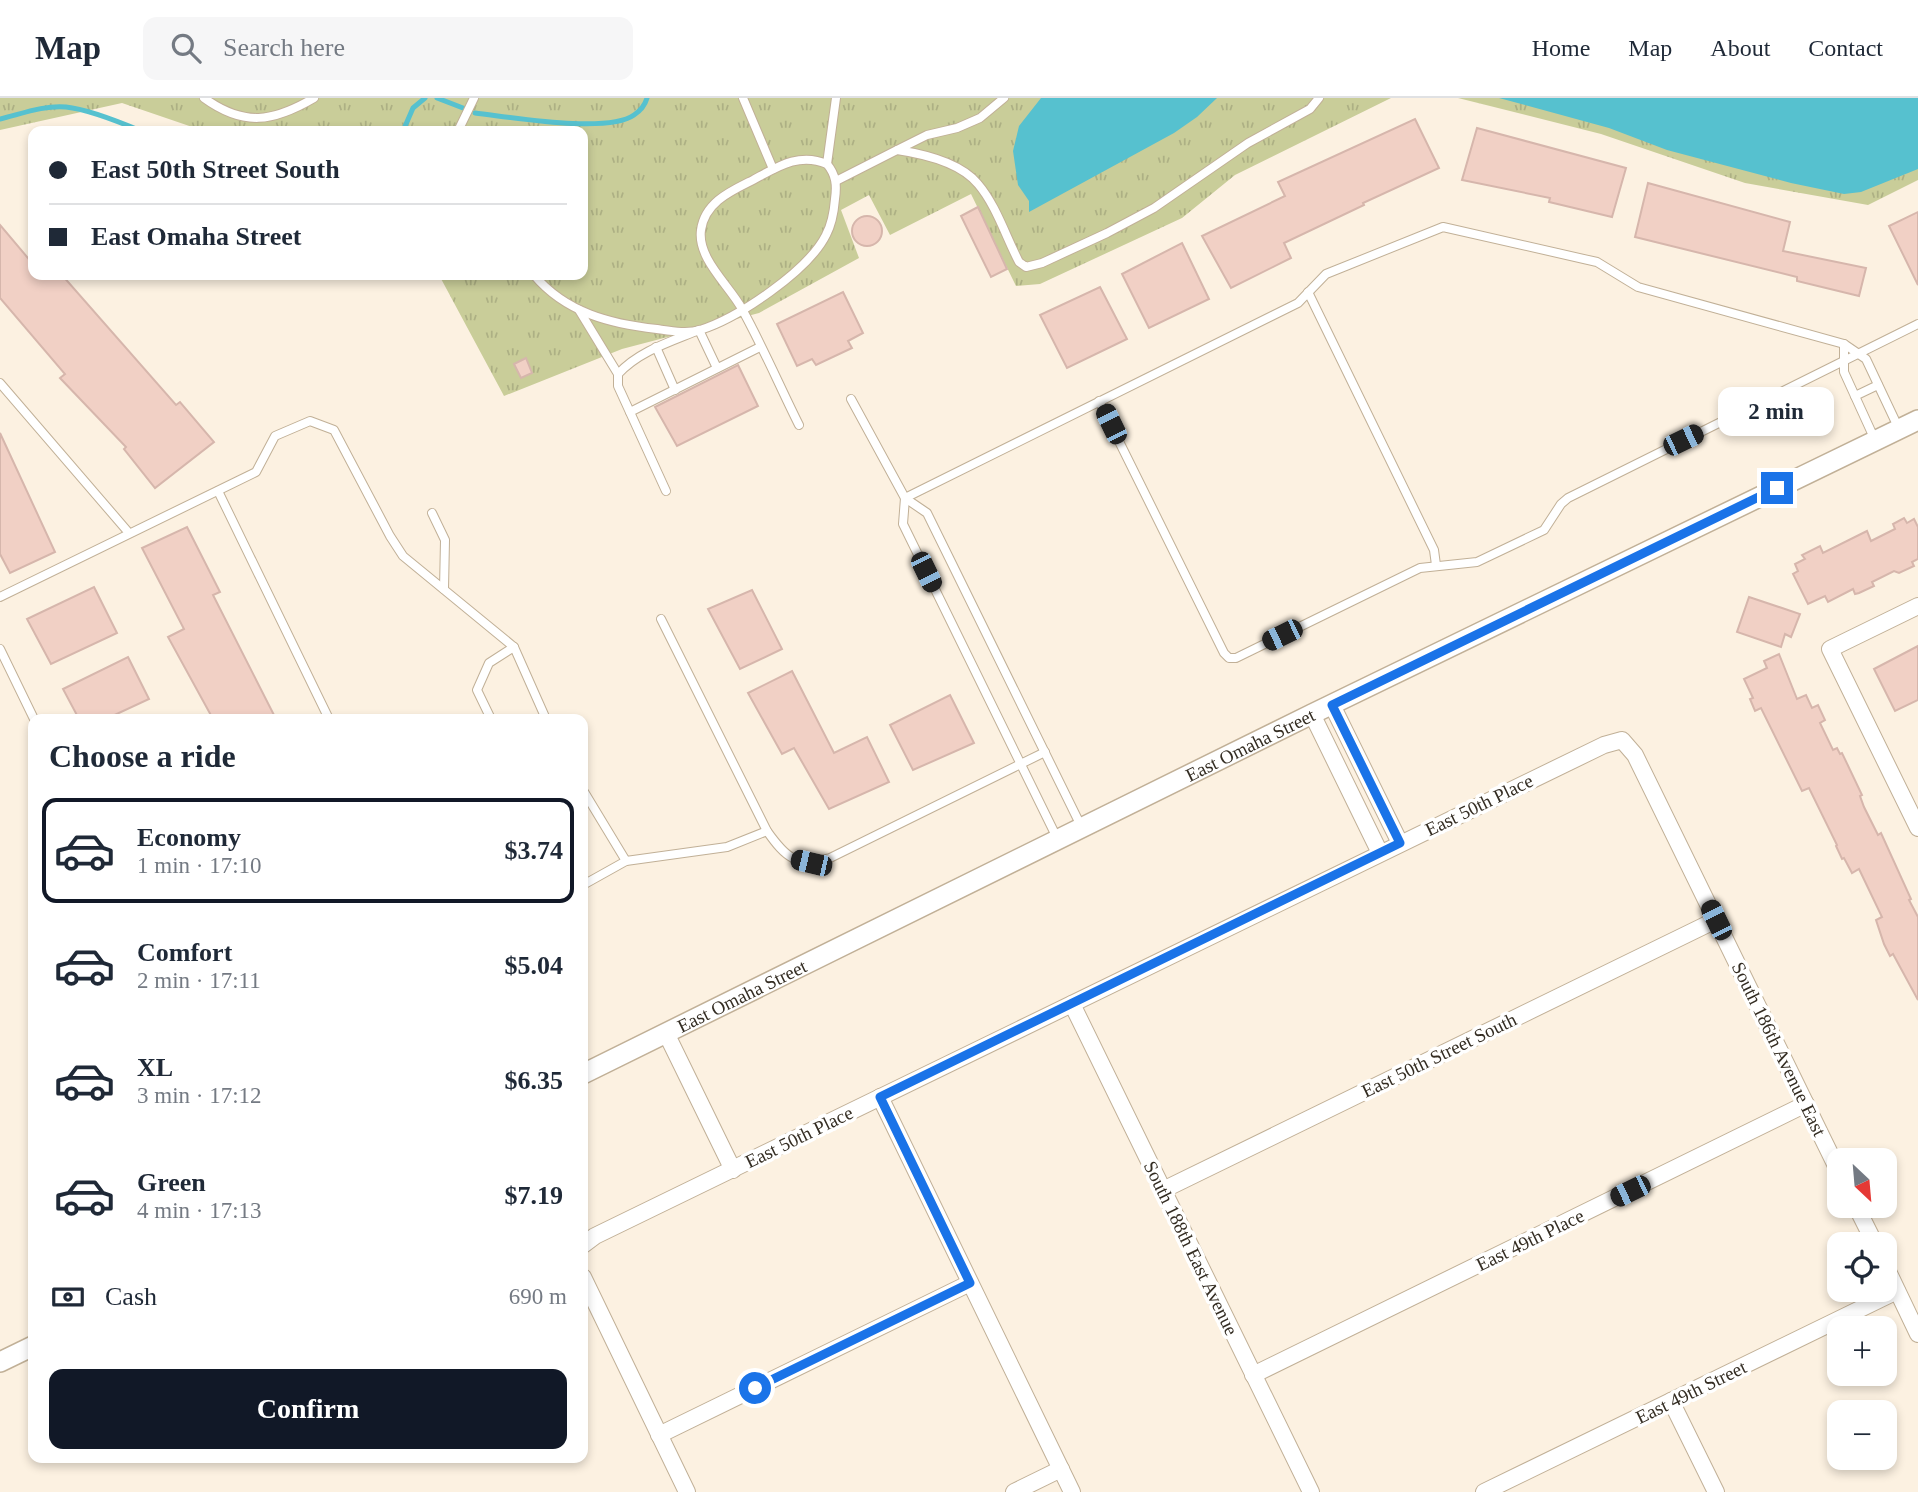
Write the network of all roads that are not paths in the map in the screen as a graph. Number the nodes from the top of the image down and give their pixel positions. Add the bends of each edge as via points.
1 (204, 98) edge
2 (314, 98) edge
3 (474, 98) edge
4 (743, 98) edge
5 (836, 98) edge
6 (1004, 98) edge
7 (1320, 98) edge
8 (460, 126) edge
9 (897, 150) junction
10 (827, 164) junction
11 (774, 169) junction
12 (836, 181) junction
13 (539, 280) edge
14 (1308, 292) junction
15 (743, 309) junction
16 (579, 310) junction
17 (1918, 324) edge
18 (699, 330) junction
19 (1844, 344) junction
20 (656, 347) junction
21 (760, 347) junction
22 (1858, 354) junction
23 (1844, 360) junction
24 (718, 368) junction
25 (618, 374) junction
26 (0, 383) edge
27 (1878, 385) junction
28 (675, 390) junction
29 (1855, 396) junction
30 (852, 399) dead end
31 (1099, 401) junction
32 (630, 412) junction
33 (1918, 420) edge
34 (799, 425) dead end
35 (1899, 429) junction
36 (1875, 441) junction
37 (218, 491) junction
38 (666, 491) dead end
39 (905, 498) junction
40 (432, 513) dead end
41 (129, 533) junction
42 (1436, 565) junction
43 (444, 589) junction
44 (0, 597) edge
45 (1918, 606) edge
46 (661, 619) dead end
47 (514, 647) junction
48 (0, 649) edge
49 (1332, 705) junction
50 (32, 714) edge
51 (327, 714) edge
52 (489, 714) edge
53 (544, 714) edge
54 (1312, 714) junction
55 (1622, 740) joint
56 (1045, 752) junction
57 (1021, 764) junction
58 (588, 798) edge
59 (1082, 828) junction
60 (1918, 828) edge
61 (767, 831) junction
62 (1058, 840) junction
63 (1400, 843) junction
64 (1380, 853) junction
65 (626, 861) junction
66 (588, 882) edge
67 (1716, 920) junction
68 (1072, 1004) junction
69 (666, 1033) junction
70 (588, 1072) edge
71 (880, 1097) junction
72 (1806, 1104) junction
73 (1827, 1148) edge
74 (733, 1170) junction
75 (1163, 1190) junction
76 (588, 1241) edge
77 (970, 1283) junction
78 (588, 1287) edge
79 (1898, 1291) joint
80 (1918, 1334) edge
81 (28, 1348) edge
82 (0, 1362) edge
83 (1253, 1375) junction
84 (1671, 1401) junction
85 (659, 1435) junction
86 (1061, 1469) junction
87 (687, 1492) edge
88 (1014, 1492) edge
89 (1072, 1492) edge
90 (1311, 1492) edge
91 (1484, 1492) edge
92 (1716, 1492) edge

1 - 2 lane via 250,119 278,115
3 - 8 lane
4 - 11 lane
5 - 10 lane
6 - 9 lane via 969,124 928,135
7 - 9 lane via 1310,109 1248,143 1138,218 1026,267 1019,262 978,183 938,160
9 - 12 lane
10 - 11 lane via 804,158
10 - 12 lane
11 - 15 lane via 715,201 701,230 709,260
12 - 15 lane via 825,237 793,273
13 - 16 lane
14 - 19 lane via 1326,274 1443,227 1598,262 1638,287
14 - 31 lane via 1298,303
14 - 42 lane via 1434,550
15 - 18 lane
15 - 21 lane
16 - 18 lane via 624,325
16 - 25 lane
17 - 22 lane
18 - 20 lane
18 - 24 lane
19 - 22 lane
19 - 23 lane
20 - 25 lane via 626,364
20 - 28 lane
21 - 24 lane
21 - 34 lane
22 - 23 lane
22 - 27 lane via 1866,359
23 - 29 lane via 1844,372
23 - 42 lane via 1568,498 1544,530 1477,562
24 - 28 lane
25 - 32 lane via 618,387
26 - 41 lane
27 - 29 lane
27 - 35 lane
28 - 32 lane
29 - 36 lane
30 - 39 lane
31 - 39 lane
31 - 42 lane via 1229,658 1420,568
32 - 38 lane
33 - 35 street, East Omaha Street
35 - 36 street, East Omaha Street
36 - 49 street, East Omaha Street
37 - 41 lane
37 - 43 lane via 256,472 275,436 310,421 334,430 403,556
37 - 51 lane
39 - 56 lane via 927,513
39 - 57 lane via 903,524
40 - 43 lane via 445,540
41 - 44 lane
43 - 47 lane
45 - 60 street via 1830,649
46 - 61 lane
47 - 52 lane via 489,663 477,690
47 - 53 lane
48 - 50 lane
49 - 54 street, East Omaha Street
49 - 63 street
54 - 59 street, East Omaha Street
54 - 64 street
55 - 63 street, East 50th Place
55 - 67 street, South 186th Avenue East via 1635,755
56 - 57 lane
56 - 59 lane
57 - 61 lane via 830,858 811,863 793,859
57 - 62 lane
58 - 65 lane
59 - 62 street, East Omaha Street
61 - 65 lane via 727,847
62 - 69 street, East Omaha Street
63 - 64 street, East 50th Place
64 - 68 street, East 50th Place
65 - 66 lane
67 - 72 street, South 186th Avenue East
67 - 75 street, East 50th Street South
68 - 71 street, East 50th Place
68 - 75 street, South 188th East Avenue
69 - 70 street, East Omaha Street
69 - 74 street
71 - 74 street, East 50th Place
71 - 77 street
72 - 73 street, South 186th Avenue East
72 - 83 street, East 49th Place
74 - 76 street, East 50th Place
75 - 83 street, South 188th East Avenue
77 - 85 street
77 - 86 street
78 - 85 street
79 - 80 street
79 - 84 street, East 49th Street
81 - 82 street
83 - 90 street, South 188th East Avenue
84 - 91 street, East 49th Street
84 - 92 street
85 - 87 street
86 - 88 street
86 - 89 street

